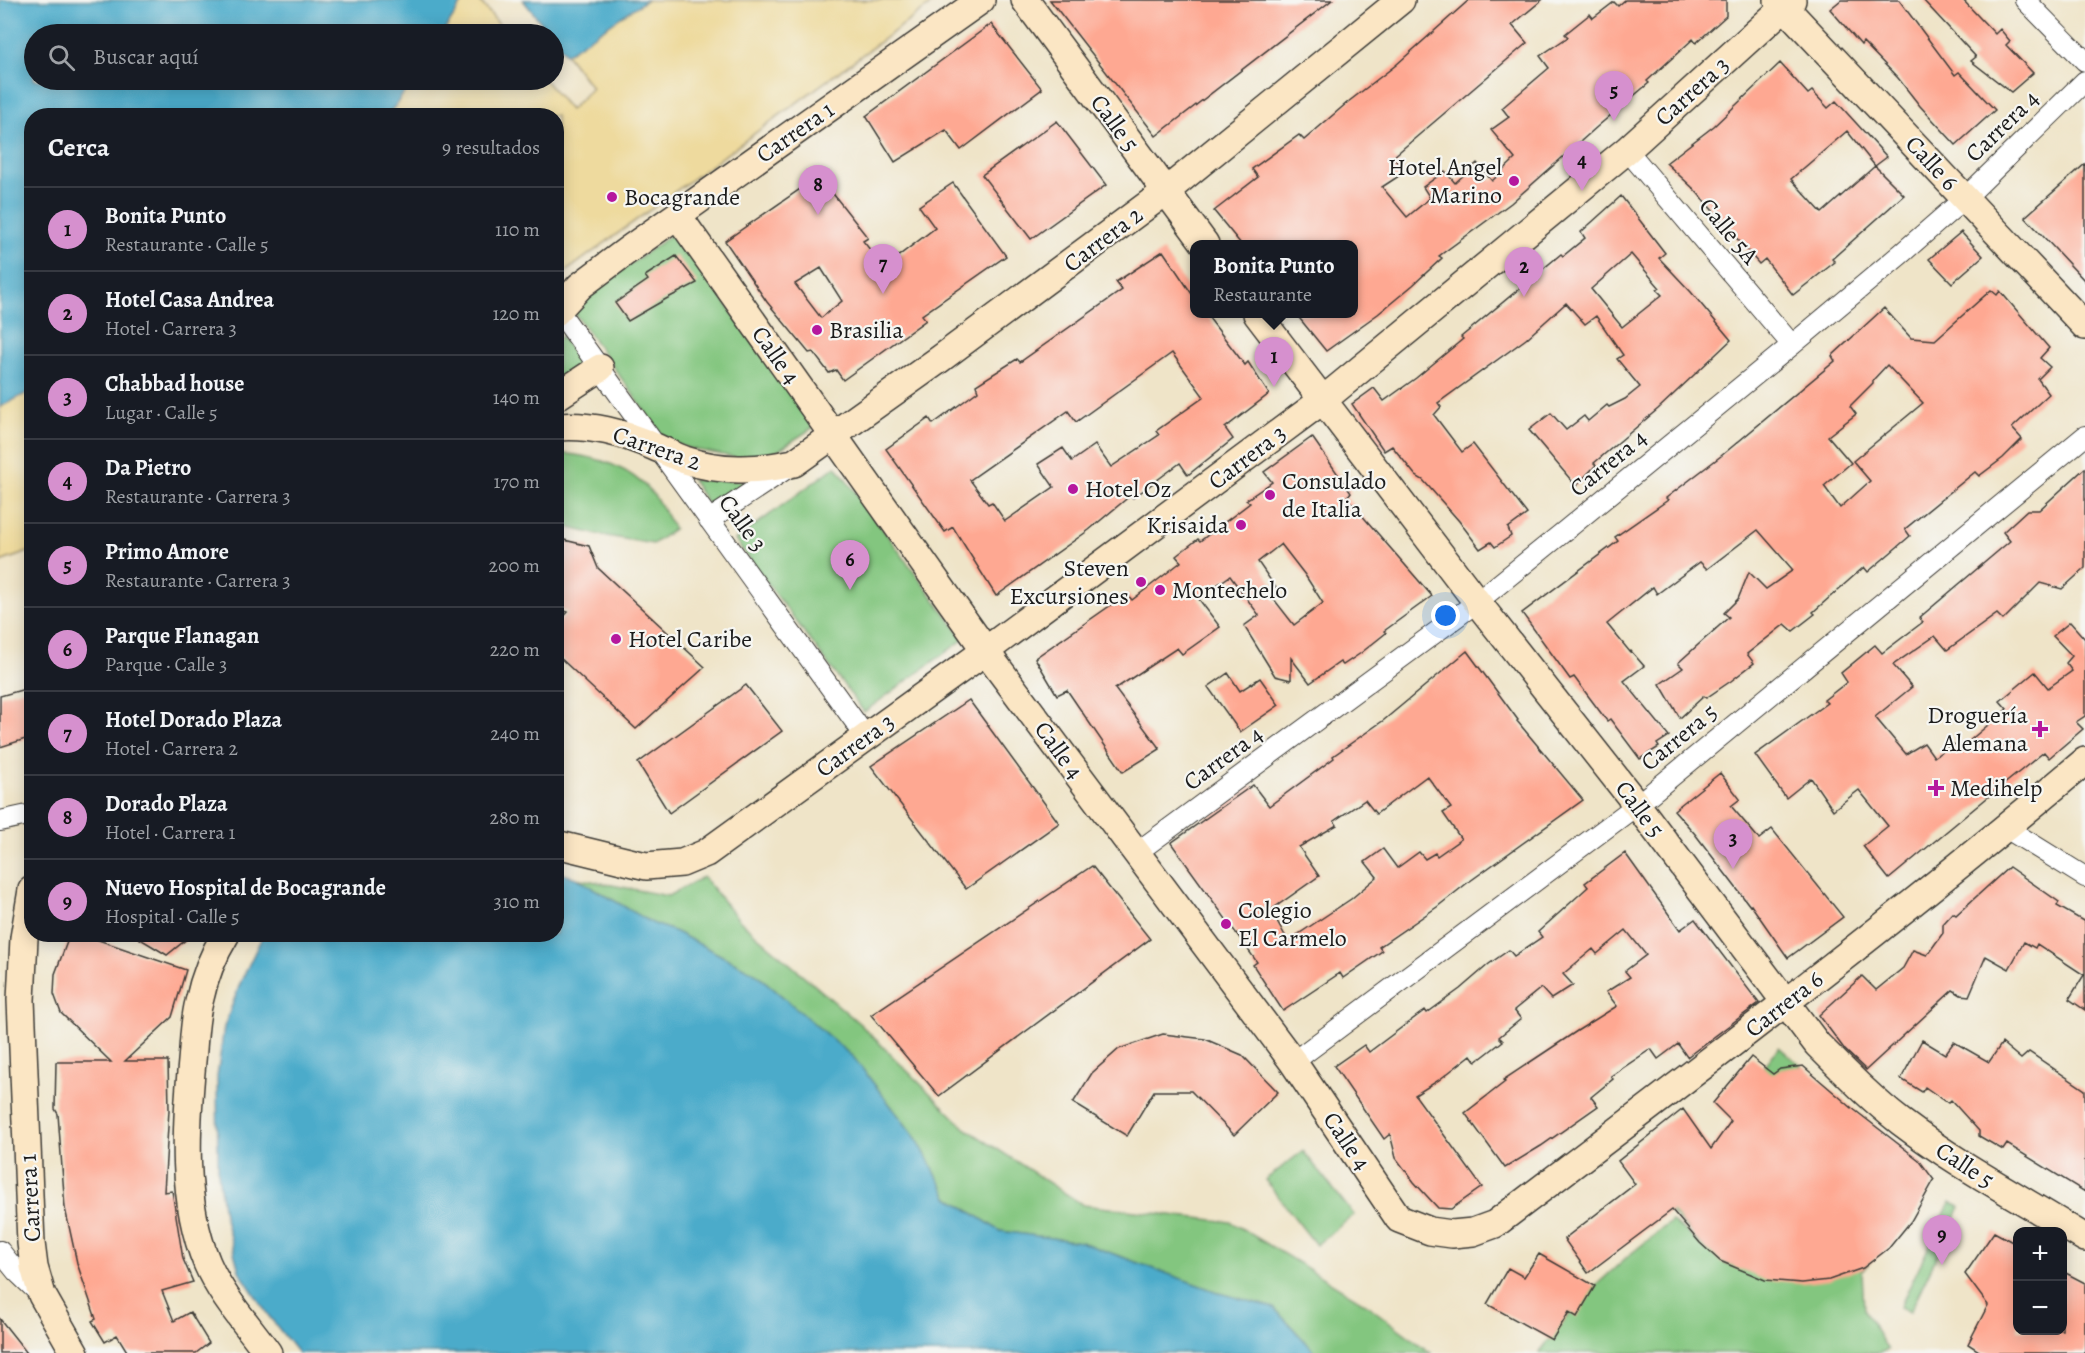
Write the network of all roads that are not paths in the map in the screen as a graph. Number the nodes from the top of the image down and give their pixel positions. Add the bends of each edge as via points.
1 (981, 0) edge
2 (1025, 0) edge
3 (1401, 0) edge
4 (2025, 0) edge
5 (1785, 2) edge
6 (2085, 61) edge
7 (2085, 81) edge
8 (1627, 150) junction
9 (1165, 192) junction
10 (1965, 198) junction
11 (678, 216) junction
12 (1202, 240) edge
13 (564, 303) edge
14 (1260, 318) edge
15 (564, 320) edge
16 (2085, 326) edge
17 (1792, 345) junction
18 (600, 368) junction
19 (564, 392) edge
20 (1323, 400) junction
21 (564, 427) edge
22 (834, 436) junction
23 (2085, 436) edge
24 (657, 448) junction
25 (794, 464) junction
26 (709, 520) junction
27 (1477, 602) junction
28 (986, 651) junction
29 (866, 737) junction
30 (2085, 761) edge
31 (1637, 805) junction
32 (24, 816) edge
33 (0, 821) edge
34 (2007, 828) junction
35 (564, 846) edge
36 (1136, 853) junction
37 (2085, 876) edge
38 (24, 938) edge
39 (222, 942) edge
40 (1785, 1004) junction
41 (1293, 1062) junction
42 (1473, 1232) joint
43 (2085, 1238) edge
44 (0, 1251) edge
45 (42, 1296) junction
46 (75, 1353) edge
47 (268, 1353) edge

1 - 11 street, Carrera 1
2 - 9 street, Calle 5
3 - 9 street, Carrera 2
4 - 6 street
5 - 8 street, Carrera 3
5 - 10 street, Calle 6
7 - 10 street, Carrera 4
8 - 17 street, Calle 5A
8 - 20 street, Carrera 3
9 - 12 street, Calle 5
9 - 22 street, Carrera 2
10 - 16 street, Calle 6
10 - 17 street, Carrera 4
11 - 13 street, Carrera 1 via 580,286
11 - 22 street, Calle 4
14 - 20 street, Calle 5
15 - 18 street, Calle 3
17 - 27 street, Carrera 4
18 - 19 street
18 - 24 street, Calle 3
20 - 27 street, Calle 5
20 - 28 street, Carrera 3
21 - 24 street, Carrera 2 via 611,431
22 - 25 street, Carrera 2
22 - 28 street, Calle 4
23 - 31 street, Carrera 5
24 - 25 street, Carrera 2 via 710,467 766,469
24 - 26 street, Calle 3
25 - 26 street, Carrera 2
26 - 29 street, Calle 3
27 - 31 street, Calle 5
27 - 36 street, Carrera 4
28 - 29 street, Carrera 3
28 - 36 street, Calle 4
29 - 35 street, Carrera 3 via 706,853 682,863 646,866
30 - 34 street, Carrera 6
31 - 40 street, Calle 5
31 - 41 street, Carrera 5
32 - 33 street
34 - 37 street
34 - 40 street, Carrera 6
36 - 41 street, Calle 4
38 - 45 street, Carrera 1 via 21,1000 31,1243
39 - 47 street via 206,974 194,1034 187,1108 192,1209 207,1263 219,1287
40 - 42 street, Carrera 6 via 1495,1224
40 - 43 street, Calle 5 via 1851,1079 1901,1122 1992,1183
41 - 42 street, Calle 4 via 1399,1220 1430,1231
44 - 45 street
45 - 46 street, Carrera 1

